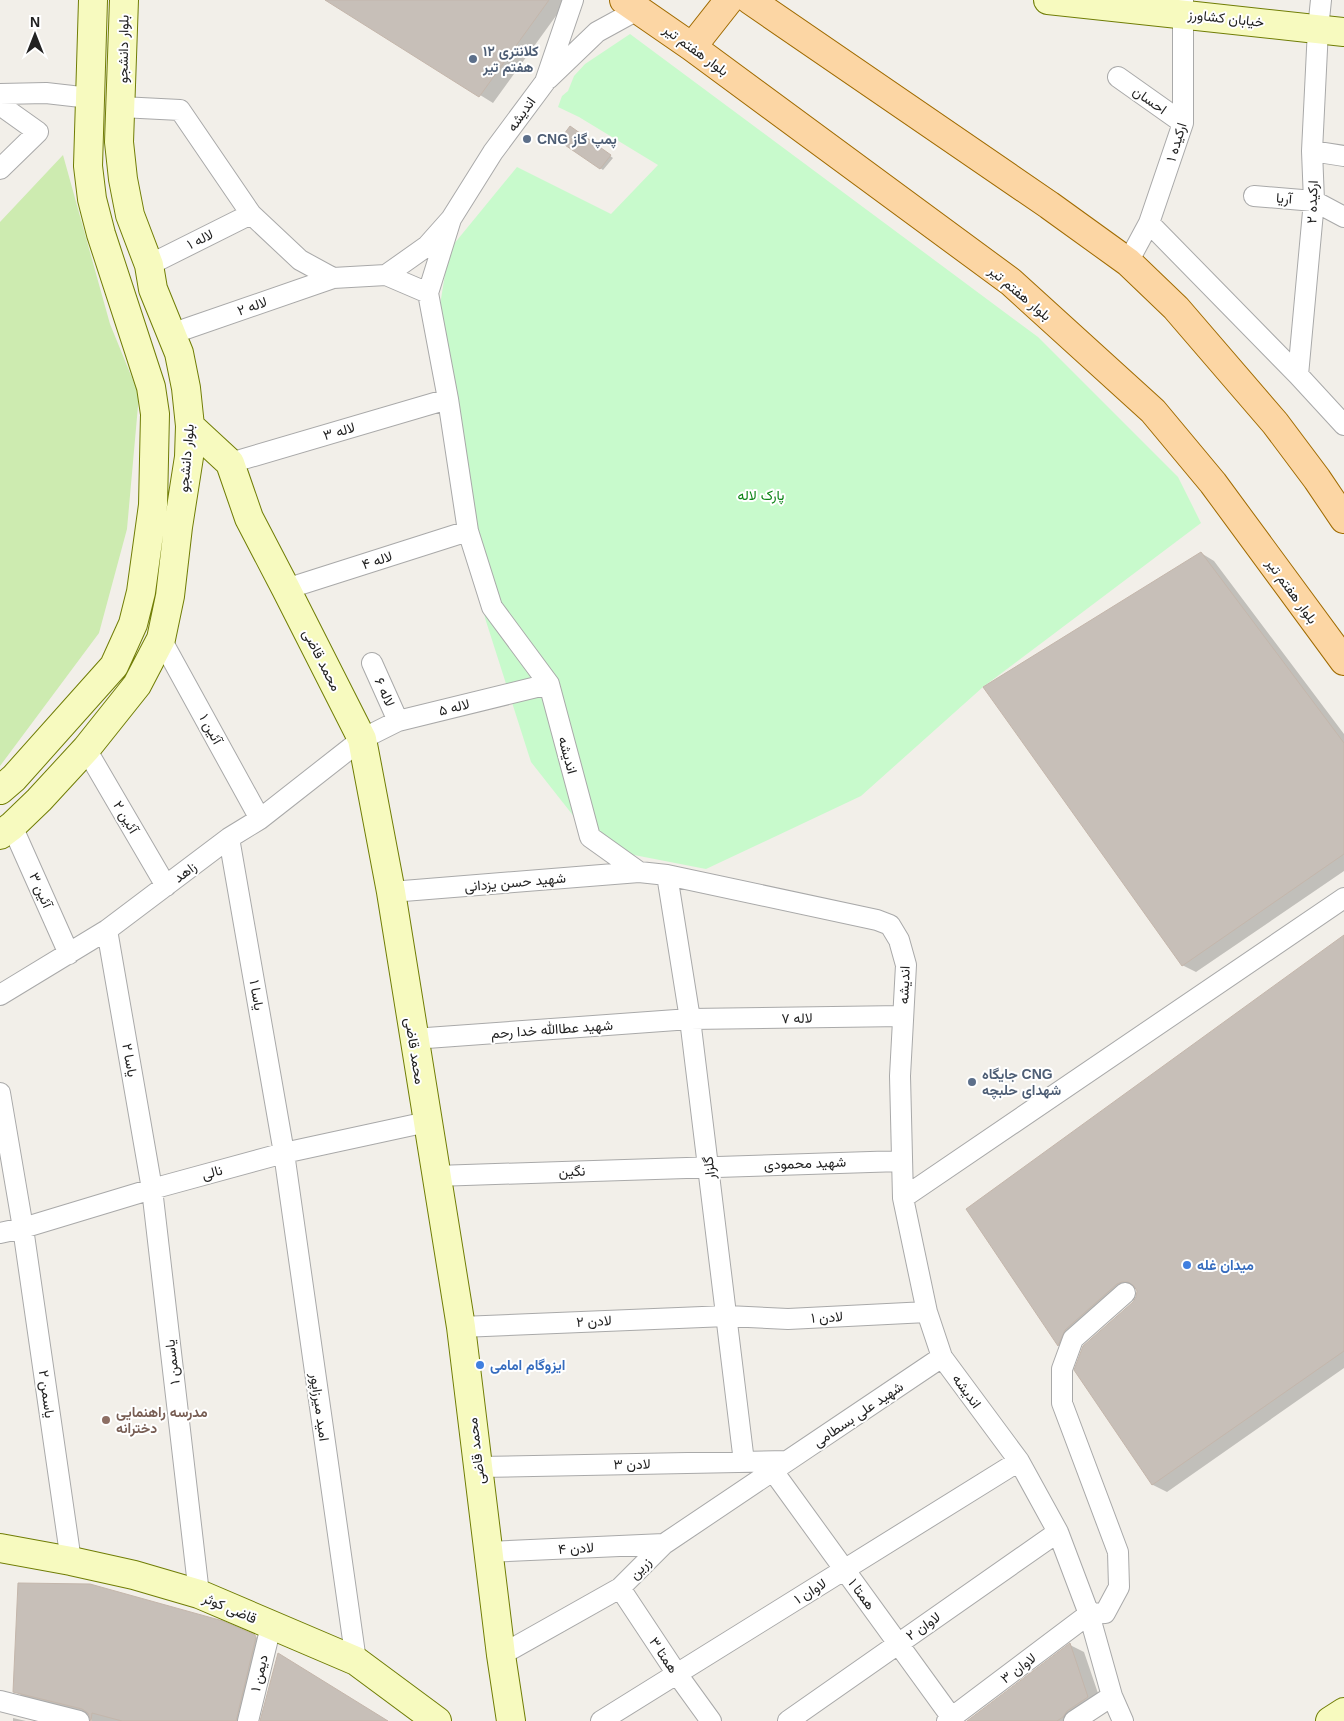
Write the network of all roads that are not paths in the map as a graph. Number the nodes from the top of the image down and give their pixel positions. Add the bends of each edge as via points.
1 (93, 0) edge
2 (124, 0) edge
3 (573, 0) edge
4 (729, 0) edge
5 (750, 0) edge
6 (1048, 0) edge
7 (1321, 0) edge
8 (631, 5) edge
9 (1183, 7) edge
10 (1331, 30) edge
11 (692, 47) junction
12 (1118, 77) dead end
13 (545, 82) junction
14 (2, 102) edge
15 (90, 102) junction
16 (121, 107) junction
17 (1183, 123) junction
18 (1312, 151) junction
19 (1344, 156) edge
20 (0, 169) edge
21 (1254, 196) dead end
22 (1314, 201) junction
23 (251, 214) junction
24 (1344, 217) edge
25 (451, 219) junction
26 (1149, 223) junction
27 (1128, 262) junction
28 (149, 264) junction
29 (386, 275) junction
30 (333, 278) junction
31 (428, 293) junction
32 (172, 334) junction
33 (1298, 375) junction
34 (448, 400) junction
35 (1344, 425) edge
36 (190, 426) junction
37 (230, 463) junction
38 (1334, 490) edge
39 (1344, 519) edge
40 (468, 532) junction
41 (286, 589) junction
42 (161, 639) junction
43 (1344, 661) edge
44 (372, 663) dead end
45 (549, 684) junction
46 (398, 721) junction
47 (362, 739) junction
48 (86, 749) junction
49 (0, 790) edge
50 (260, 819) junction
51 (6, 831) edge
52 (229, 838) junction
53 (639, 872) junction
54 (667, 875) junction
55 (166, 886) junction
56 (391, 892) junction
57 (1344, 898) edge
58 (107, 930) junction
59 (69, 954) junction
60 (0, 995) edge
61 (903, 1016) junction
62 (690, 1019) junction
63 (413, 1039) junction
64 (0, 1094) edge
65 (427, 1122) junction
66 (284, 1153) junction
67 (901, 1161) junction
68 (709, 1166) junction
69 (436, 1176) junction
70 (152, 1189) junction
71 (903, 1198) junction
72 (23, 1228) junction
73 (0, 1233) edge
74 (1125, 1292) dead end
75 (927, 1312) junction
76 (727, 1316) junction
77 (461, 1327) junction
78 (942, 1357) junction
79 (1018, 1461) junction
80 (744, 1462) junction
81 (780, 1466) junction
82 (478, 1467) junction
83 (1058, 1532) junction
84 (664, 1544) junction
85 (0, 1548) edge
86 (488, 1552) junction
87 (71, 1560) junction
88 (844, 1570) junction
89 (620, 1588) junction
90 (199, 1594) junction
91 (1089, 1614) junction
92 (271, 1626) junction
93 (898, 1644) junction
94 (501, 1655) junction
95 (356, 1661) junction
96 (676, 1674) junction
97 (1112, 1696) junction
98 (0, 1701) edge
99 (1344, 1712) edge
100 (950, 1719) edge
101 (79, 1721) edge
102 (248, 1721) edge
103 (438, 1721) edge
104 (511, 1721) edge
105 (601, 1721) edge
106 (711, 1721) edge
107 (788, 1721) edge
108 (1074, 1721) edge
109 (1122, 1721) edge
110 (1330, 1721) edge

1 - 15 main road
2 - 16 main road, بلوار دانشجو
3 - 13 street, اندیشه
4 - 11 main road
5 - 27 main road
6 - 9 main road, خیابان کشاورز
7 - 10 street, ارکیده ۲
8 - 11 main road, بلوار هفتم تیر
8 - 13 street via 597,32
9 - 10 main road, خیابان کشاورز
9 - 17 street, ارکیده ۱
10 - 18 street, ارکیده ۲
11 - 43 main road, بلوار هفتم تیر via 1011,282 1153,411 1213,483
12 - 17 street, احسان
13 - 25 street, اندیشه via 493,152
14 - 15 street via 46,93
14 - 20 street via 38,132
15 - 16 main road
15 - 49 main road via 88,166 92,199 100,234 152,387 155,414 153,505 141,592 133,624 114,666
16 - 23 street via 180,110
16 - 28 main road, بلوار دانشجو via 122,179 130,215
17 - 26 street, ارکیده ۱
18 - 19 street
18 - 22 street, ارکیده ۲
21 - 22 street, آریا
22 - 24 street
22 - 33 street, ارکیده ۲
23 - 28 street, لاله ۱
23 - 30 street via 300,260
25 - 29 street via 427,246
25 - 31 street
26 - 27 street, ارکیده ۱
26 - 33 street
27 - 38 main road via 1176,308
28 - 32 main road, بلوار دانشجو via 153,289
29 - 30 street, لاله ۲
29 - 31 street
30 - 32 street, لاله ۲
31 - 34 street, اندیشه
32 - 36 main road, بلوار دانشجو via 186,388
33 - 35 street
34 - 37 street, لاله ۳
34 - 40 street, اندیشه
36 - 37 main road, محمد قاضی
36 - 42 main road, بلوار دانشجو via 189,457
37 - 41 main road, محمد قاضی via 248,518
38 - 39 main road
40 - 41 street, لاله ۴
40 - 45 street, اندیشه via 492,607
41 - 47 main road, محمد قاضی
42 - 48 main road, بلوار دانشجو via 137,685
42 - 50 street, آئین ۱
44 - 46 street, لاله ۶
45 - 46 street, لاله ۵
45 - 53 street, اندیشه via 590,837
46 - 47 street, لاله ۵
47 - 50 street, زاهد
47 - 56 main road, محمد قاضی
48 - 51 main road, بلوار دانشجو
48 - 55 street, آئین ۲
50 - 52 street, زاهد
51 - 59 street, آئین ۳
52 - 55 street, زاهد
52 - 66 street, یاسا ۱
53 - 54 street, اندیشه
53 - 56 street, شهید حسن یزدانی
54 - 61 street, اندیشه via 890,925 899,940 906,965
54 - 62 street, گلزار
55 - 58 street, زاهد
56 - 63 main road, محمد قاضی
57 - 71 street
58 - 59 street, زاهد
58 - 70 street, یاسا ۲
59 - 60 street, زاهد
61 - 62 street, لاله ۷
61 - 67 street, اندیشه
62 - 63 street, شهید عطاالله خدا رحم
62 - 68 street, گلزار
63 - 65 main road, محمد قاضی
64 - 72 street, یاسمن ۲
65 - 66 street, نالی
65 - 69 main road, محمد قاضی
66 - 70 street, نالی
66 - 95 street, امید میرزاپور
67 - 68 street, شهید محمودی
67 - 71 street, اندیشه
68 - 69 street, نگین
68 - 76 street, گلزار
69 - 77 main road, محمد قاضی
70 - 72 street, نالی
70 - 90 street, یاسمن ۱
71 - 75 street, اندیشه
72 - 73 street, نالی
72 - 87 street, یاسمن ۲
74 - 91 street, لاوان ۳ via 1073,1339 1062,1369 1062,1403 1118,1552 1119,1587 1105,1612
75 - 76 street, لادن ۱ via 788,1319
75 - 78 street, اندیشه
76 - 77 street, لادن ۲
76 - 80 street, گلزار
77 - 82 main road, محمد قاضی
78 - 79 street, اندیشه
78 - 81 street, شهید علی بسطامی
79 - 83 street, اندیشه
79 - 88 street, لاوان ۱
80 - 81 street, لادن ۳
80 - 82 street, لادن ۳
81 - 84 street, زرین
81 - 88 street, همتا ۱
82 - 86 main road, محمد قاضی
83 - 91 street, اندیشه
83 - 93 street, لاوان ۲
84 - 86 street, لادن ۴
84 - 89 street, زرین
85 - 87 main road, قاضی کوثر
86 - 94 main road, محمد قاضی
87 - 90 main road, قاضی کوثر
88 - 93 street, همتا ۱
88 - 96 street, لاوان ۱
89 - 94 street, زرین
89 - 96 street, همتا ۳
90 - 92 main road, قاضی کوثر
91 - 97 street, اندیشه
91 - 100 street, لاوان ۳
92 - 95 main road, قاضی کوثر
92 - 102 street, دیمن ۱
93 - 100 street, همتا ۱
93 - 107 street, لاوان ۲
94 - 104 main road, محمد قاضی
95 - 103 main road, قاضی کوثر
96 - 105 street, لاوان ۱
96 - 106 street, همتا ۳
97 - 108 street
97 - 109 street, اندیشه
98 - 101 street
99 - 110 main road

